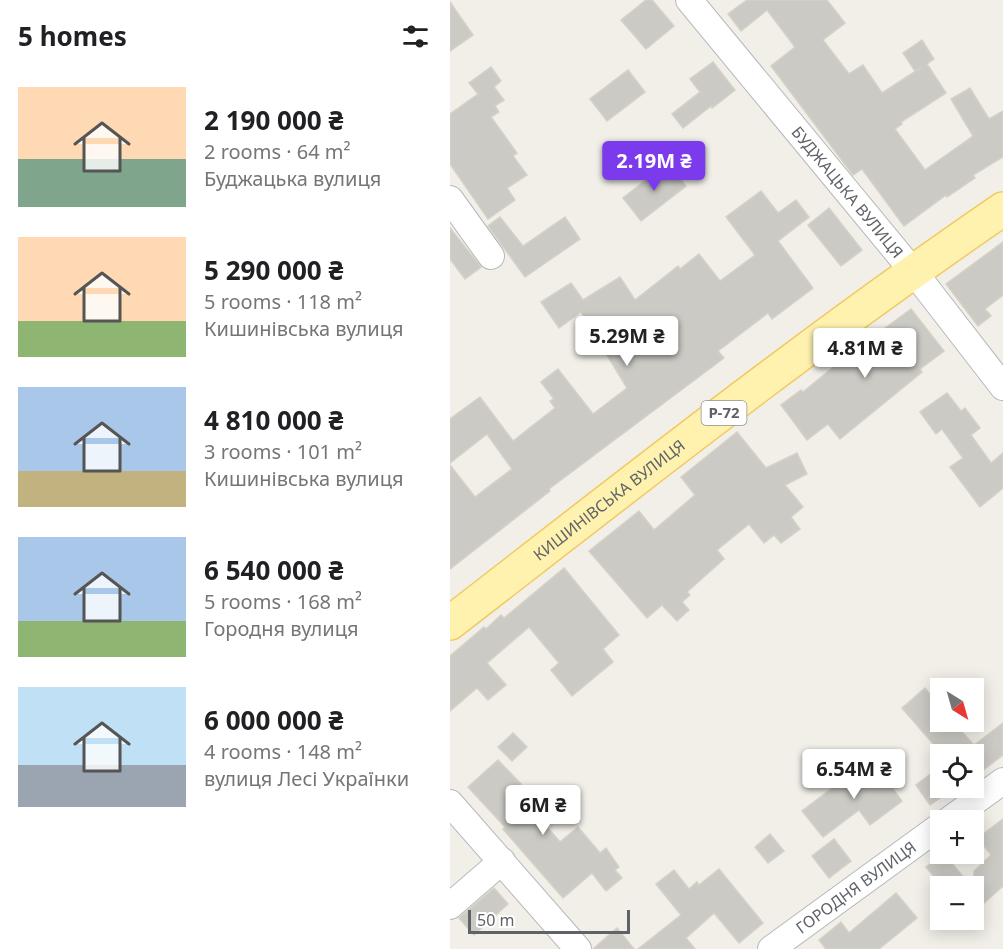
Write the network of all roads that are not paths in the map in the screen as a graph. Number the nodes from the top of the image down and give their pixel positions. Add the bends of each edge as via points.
1 (689, 0) edge
2 (450, 199) edge
3 (1003, 209) edge
4 (491, 256) dead end
5 (912, 271) junction
6 (1003, 387) edge
7 (450, 623) edge
8 (1003, 781) edge
9 (450, 803) edge
10 (962, 810) edge
11 (930, 833) edge
12 (501, 861) junction
13 (450, 906) edge
14 (578, 949) edge
15 (771, 949) edge

1 - 5 street, БУДЖАЦЬКА ВУЛИЦЯ
2 - 4 street
3 - 5 main road, КИШИНІВСЬКА ВУЛИЦЯ / Р-72
5 - 6 street, БУДЖАЦЬКА ВУЛИЦЯ
5 - 7 main road, КИШИНІВСЬКА ВУЛИЦЯ / Р-72
8 - 10 street
9 - 12 street
11 - 15 street, ГОРОДНЯ ВУЛИЦЯ
12 - 13 street
12 - 14 street

